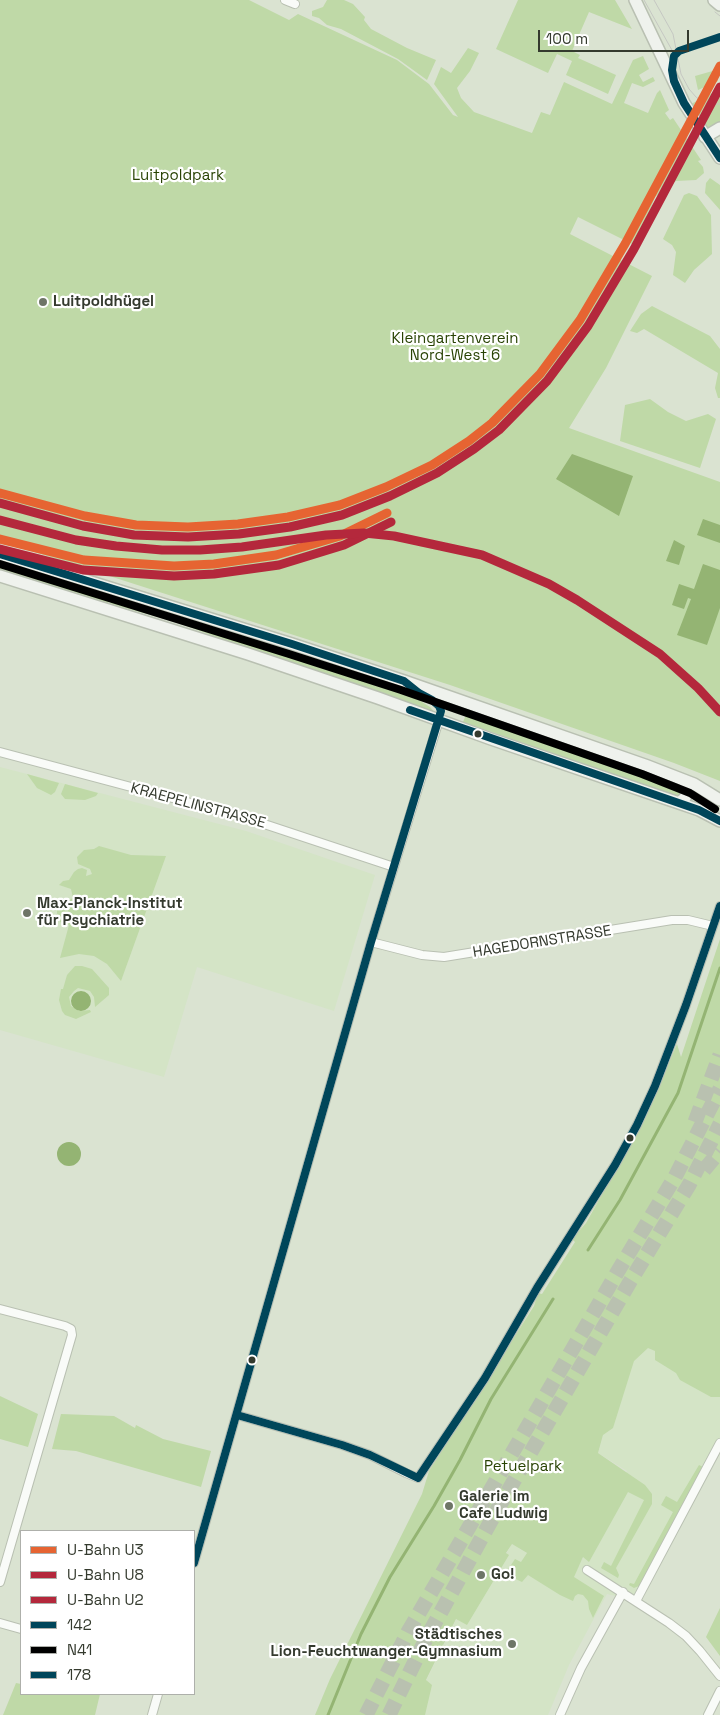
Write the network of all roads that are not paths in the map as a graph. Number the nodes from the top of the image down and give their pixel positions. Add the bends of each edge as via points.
1 (285, 0) edge
2 (635, 0) edge
3 (714, 0) edge
4 (294, 4) dead end
5 (720, 5) edge
6 (720, 128) edge
7 (705, 137) junction
8 (719, 151) edge
9 (0, 554) edge
10 (0, 576) edge
11 (438, 720) junction
12 (0, 752) edge
13 (684, 781) junction
14 (708, 793) junction
15 (720, 800) edge
16 (679, 802) junction
17 (699, 810) junction
18 (720, 821) edge
19 (394, 867) junction
20 (720, 906) edge
21 (713, 926) junction
22 (371, 942) junction
23 (0, 1309) edge
24 (237, 1415) junction
25 (720, 1442) edge
26 (195, 1561) edge
27 (587, 1570) dead end
28 (0, 1582) edge
29 (623, 1592) junction
30 (636, 1601) junction
31 (0, 1623) edge
32 (20, 1629) edge
33 (720, 1676) edge
34 (158, 1695) edge
35 (719, 1696) edge
36 (152, 1715) edge
37 (560, 1715) edge
38 (708, 1715) edge

1 - 4 street
2 - 7 main road via 684,104
3 - 5 main road
6 - 7 main road
7 - 8 main road
9 - 13 main road via 299,646
10 - 11 main road via 248,654
11 - 16 main road
11 - 19 street
12 - 19 street, KRAEPELINSTRASSE via 240,816
13 - 14 main road
13 - 16 main road via 688,789 685,798
14 - 15 main road
14 - 17 main road via 702,795
16 - 17 main road
17 - 18 main road
19 - 22 street
20 - 21 street
21 - 22 street, HAGEDORNSTRASSE via 672,920 444,957
21 - 24 street via 686,1005 637,1125 485,1378 418,1478 342,1445
22 - 24 street
23 - 28 street via 65,1326 71,1329 72,1335
24 - 26 street
25 - 30 street
27 - 29 street
29 - 30 street
29 - 37 street via 581,1668
30 - 33 street via 686,1636
31 - 32 street
34 - 36 street
35 - 38 street

